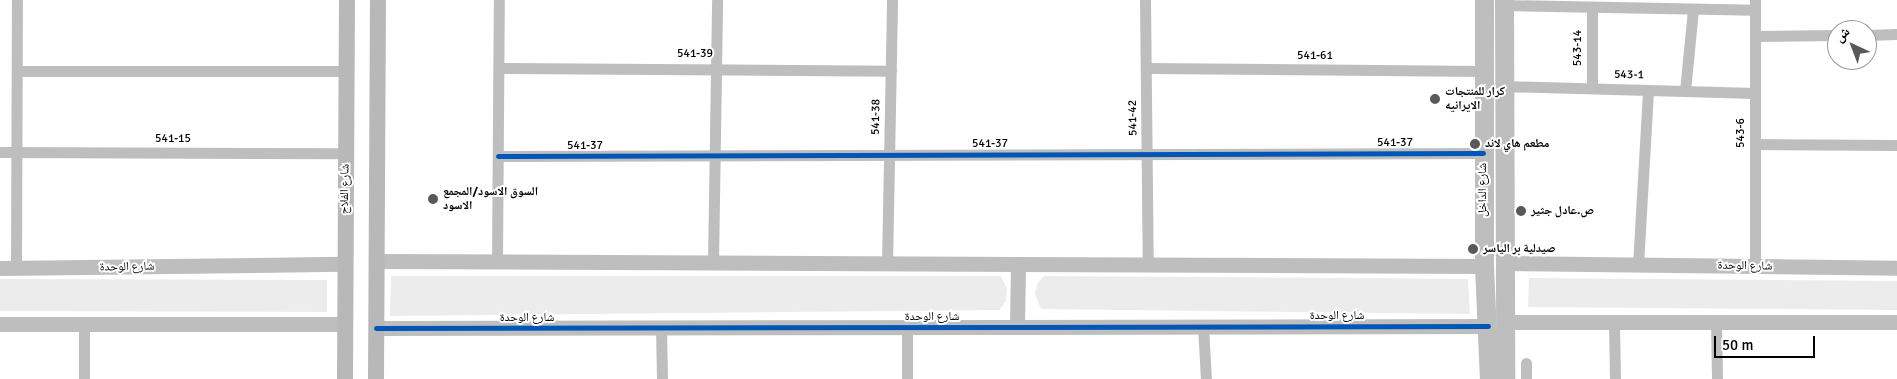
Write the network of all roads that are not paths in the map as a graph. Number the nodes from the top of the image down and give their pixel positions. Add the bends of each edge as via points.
1 (17, 0) edge
2 (347, 0) edge
3 (378, 0) edge
4 (499, 0) edge
5 (717, 0) edge
6 (892, 0) edge
7 (1146, 0) edge
8 (1484, 0) edge
9 (1504, 3) edge
10 (1648, 4) edge
11 (1755, 5) edge
12 (1592, 7) junction
13 (1693, 9) junction
14 (1897, 34) edge
15 (1827, 35) edge
16 (1877, 35) edge
17 (1754, 36) junction
18 (716, 67) junction
19 (498, 68) junction
20 (1146, 68) junction
21 (1484, 70) junction
22 (17, 71) junction
23 (345, 71) junction
24 (890, 71) junction
25 (1502, 86) junction
26 (1592, 88) junction
27 (1648, 90) junction
28 (1685, 91) junction
29 (1755, 93) junction
30 (1754, 144) junction
31 (1897, 145) edge
32 (0, 152) edge
33 (17, 152) junction
34 (345, 153) junction
35 (1483, 153) junction
36 (889, 154) junction
37 (1147, 154) junction
38 (715, 155) junction
39 (498, 156) junction
40 (376, 261) junction
41 (497, 262) junction
42 (713, 263) junction
43 (1504, 263) junction
44 (344, 264) junction
45 (887, 264) junction
46 (1018, 264) junction
47 (1148, 265) junction
48 (1638, 265) junction
49 (1484, 266) junction
50 (1755, 266) junction
51 (0, 268) edge
52 (16, 268) junction
53 (1897, 268) edge
54 (1614, 322) junction
55 (1716, 322) junction
56 (1897, 322) edge
57 (0, 324) edge
58 (84, 324) junction
59 (344, 324) junction
60 (1496, 324) junction
61 (1203, 326) junction
62 (661, 327) junction
63 (907, 327) junction
64 (1017, 327) junction
65 (376, 328) junction
66 (1526, 363) dead end
67 (84, 379) edge
68 (344, 379) edge
69 (376, 379) edge
70 (662, 379) edge
71 (907, 379) edge
72 (1206, 379) edge
73 (1489, 379) edge
74 (1505, 379) edge
75 (1526, 379) edge
76 (1615, 379) edge
77 (1716, 379) edge

1 - 22 street
2 - 23 main road, شارع الفلاح
3 - 40 main road
4 - 19 street
5 - 18 street
6 - 24 street, 541-38
7 - 20 street, 541-42
8 - 21 main road, شارع الداخل
9 - 12 street
9 - 25 main road, شارع الداخل
10 - 12 street
10 - 13 street
11 - 13 street
11 - 17 street, 543-6
12 - 26 street, 543-14
13 - 28 street
14 - 16 street
15 - 17 street
17 - 29 street, 543-6
18 - 19 street, 541-39
18 - 24 street, 541-39
18 - 38 street
19 - 39 street
20 - 21 street, 541-61
20 - 37 street, 541-42
21 - 35 main road, شارع الداخل
22 - 23 street
22 - 33 street
23 - 34 main road, شارع الفلاح
24 - 36 street, 541-38
25 - 26 street, 543-1
25 - 43 main road, شارع الداخل
26 - 27 street, 543-1
27 - 28 street, 543-1
27 - 48 street
28 - 29 street, 543-1
29 - 30 street, 543-6
30 - 31 street
30 - 50 street, 543-6
32 - 33 street, 541-15
33 - 34 street, 541-15
33 - 52 street
34 - 44 main road, شارع الفلاح
35 - 37 street, 541-37
35 - 49 main road, شارع الداخل
36 - 37 street, 541-37
36 - 38 street, 541-37
36 - 45 street, 541-38
37 - 47 street, 541-42
38 - 39 street, 541-37
38 - 42 street
39 - 41 street
40 - 41 street
40 - 65 main road
41 - 42 street
42 - 45 street
43 - 48 street, شارع الوحدة
43 - 60 main road, شارع الداخل
44 - 52 street, شارع الوحدة
44 - 59 main road, شارع الفلاح
45 - 46 street
46 - 47 street
46 - 64 street
47 - 49 street
48 - 50 street, شارع الوحدة
49 - 60 main road, شارع الداخل
50 - 53 street, شارع الوحدة
51 - 52 street, شارع الوحدة
54 - 55 street, شارع الوحدة
54 - 60 street, شارع الوحدة
54 - 76 street
55 - 56 street, شارع الوحدة
55 - 77 street
57 - 58 street
58 - 59 street
58 - 67 street
59 - 68 main road, شارع الفلاح
60 - 61 street, شارع الوحدة
60 - 73 main road, شارع الداخل
60 - 74 main road, شارع الداخل
61 - 64 street, شارع الوحدة
61 - 72 street
62 - 63 street, شارع الوحدة
62 - 65 street, شارع الوحدة
62 - 70 street
63 - 64 street, شارع الوحدة
63 - 71 street
65 - 69 main road
66 - 75 street

